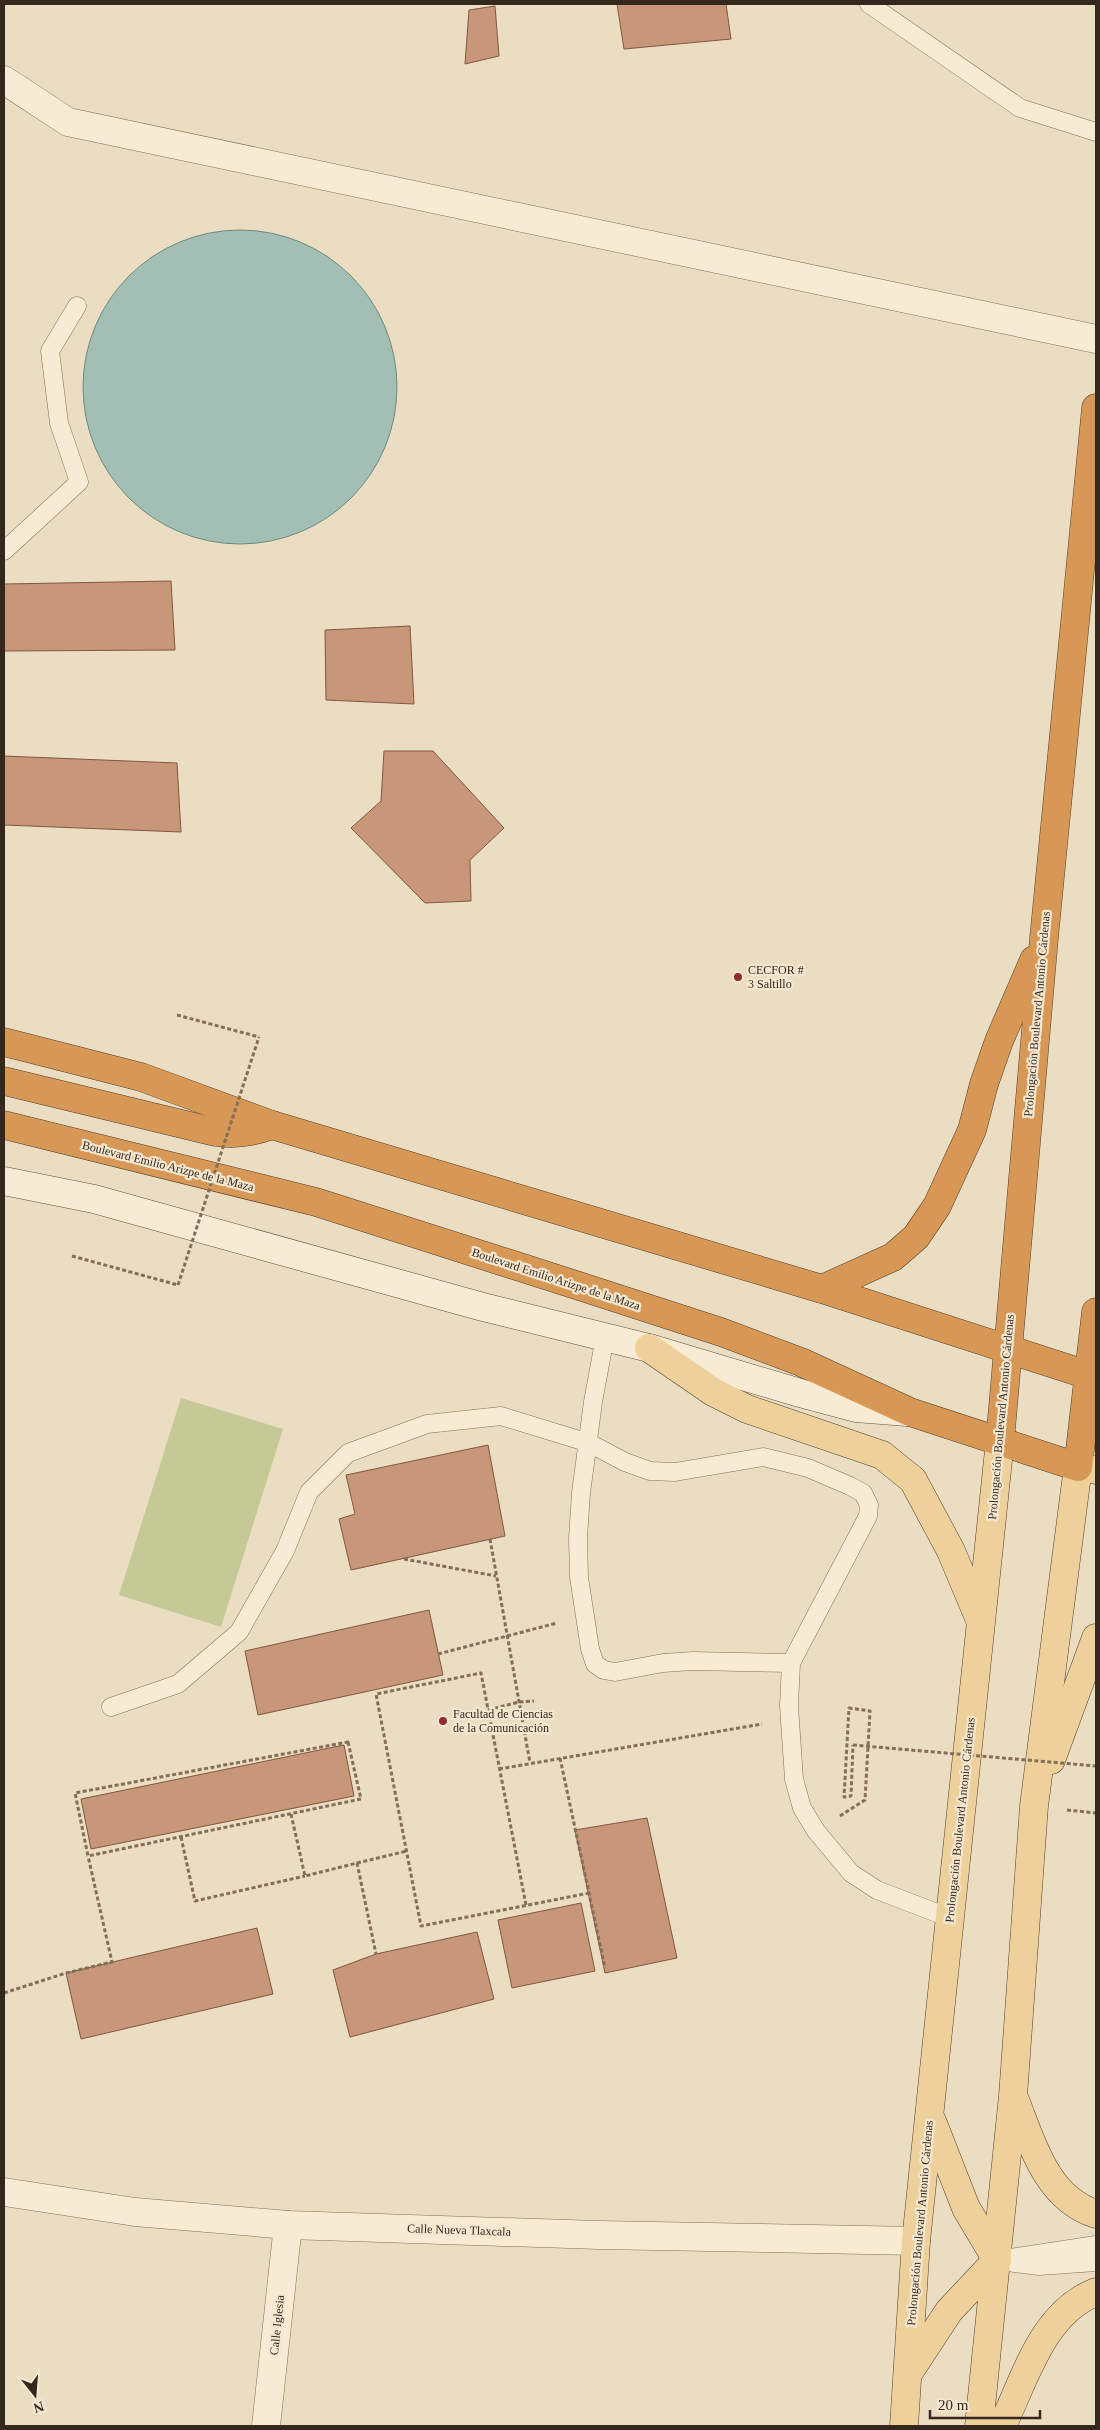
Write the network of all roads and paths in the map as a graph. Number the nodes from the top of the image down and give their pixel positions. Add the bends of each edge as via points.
1 (869, 4) edge
2 (4, 80) edge
3 (1096, 132) edge
4 (78, 306) dead end
5 (1096, 339) edge
6 (1096, 408) edge
7 (4, 551) edge
8 (1044, 938) junction
9 (177, 1015) dead end
10 (4, 1042) edge
11 (4, 1081) edge
12 (4, 1125) edge
13 (272, 1125) junction
14 (4, 1181) edge
15 (72, 1256) dead end
16 (822, 1289) junction
17 (1096, 1312) edge
18 (605, 1337) junction
19 (1007, 1347) junction
20 (649, 1348) junction
21 (1092, 1376) edge
22 (910, 1412) junction
23 (1000, 1441) junction
24 (589, 1443) junction
25 (1087, 1469) edge
26 (490, 1540) dead end
27 (404, 1559) dead end
28 (496, 1576) junction
29 (585, 1615) junction
30 (981, 1622) junction
31 (507, 1635) junction
32 (1096, 1638) edge
33 (438, 1654) dead end
34 (791, 1663) junction
35 (534, 1701) dead end
36 (519, 1702) junction
37 (111, 1707) dead end
38 (488, 1710) junction
39 (736, 1729) dead end
40 (560, 1758) junction
41 (530, 1763) junction
42 (1096, 1766) edge
43 (499, 1768) junction
44 (1034, 1806) junction
45 (291, 1814) junction
46 (816, 1830) junction
47 (180, 1837) junction
48 (407, 1851) junction
49 (88, 1856) junction
50 (357, 1863) junction
51 (305, 1876) junction
52 (589, 1893) junction
53 (526, 1905) junction
54 (950, 1918) junction
55 (376, 1954) dead end
56 (604, 1968) dead end
57 (4, 1993) edge
58 (1013, 2096) junction
59 (929, 2112) junction
60 (4, 2192) edge
61 (1096, 2214) edge
62 (288, 2225) junction
63 (916, 2241) junction
64 (1096, 2245) edge
65 (997, 2260) junction
66 (1096, 2262) edge
67 (1096, 2292) edge
68 (907, 2375) junction
69 (266, 2426) edge
70 (904, 2426) edge
71 (980, 2426) edge
72 (1002, 2426) edge

1 - 3 lane via 1020,108
2 - 5 street via 68,122
4 - 7 lane via 50,351 59,423 79,482
6 - 8 highway, Prolongación Boulevard Antonio Cárdenas
8 - 16 highway via 999,1041 972,1130 936,1206 916,1237 893,1257
8 - 19 highway, Prolongación Boulevard Antonio Cárdenas
9 - 15 path, bridge via 259,1037 178,1285
10 - 13 highway via 141,1077
11 - 13 highway via 215,1132 249,1132
12 - 22 highway, Boulevard Emilio Arizpe de la Maza via 335,1208 721,1332 802,1362
13 - 16 highway
14 - 18 street via 94,1199 483,1307
16 - 19 highway
17 - 21 highway
18 - 20 street
18 - 24 lane
19 - 21 highway
19 - 23 highway, Prolongación Boulevard Antonio Cárdenas
20 - 22 street via 856,1408
20 - 30 main road via 713,1392 747,1409 882,1455 913,1480 951,1551
21 - 25 highway
22 - 23 highway, Boulevard Emilio Arizpe de la Maza
23 - 25 highway, Boulevard Emilio Arizpe de la Maza
23 - 30 main road, Prolongación Boulevard Antonio Cárdenas
24 - 29 lane via 578,1538 579,1577
24 - 34 lane via 650,1471 675,1472 763,1457 808,1468 863,1493 869,1505 868,1516
24 - 37 lane via 501,1416 427,1424 348,1453 310,1492 286,1551 239,1632 178,1684
25 - 44 main road
26 - 28 path
27 - 28 path
28 - 31 path
29 - 31 path
29 - 34 lane via 592,1656 595,1664 604,1670 615,1672 693,1661
30 - 54 main road, Prolongación Boulevard Antonio Cárdenas
31 - 33 path
31 - 36 path
32 - 44 main road
34 - 46 lane via 789,1706 794,1779 802,1808
35 - 36 path
36 - 38 path
36 - 41 path
38 - 43 path
38 - 48 path via 481,1673 376,1694
39 - 40 path
40 - 41 path
40 - 52 path
41 - 43 path
42 - 46 path, bridge via 853,1745 851,1796 844,1797 848,1708 870,1711 865,1800
43 - 53 path
44 - 58 main road
45 - 47 path
45 - 49 path via 361,1799 348,1742 75,1793
45 - 51 path
46 - 54 lane via 852,1872 876,1890
47 - 49 path
47 - 51 path via 195,1901
48 - 50 path
48 - 53 path via 421,1926
49 - 57 path via 112,1962
50 - 51 path
50 - 55 path
52 - 53 path
52 - 56 path
54 - 59 main road, Prolongación Boulevard Antonio Cárdenas
58 - 61 main road via 1054,2185 1070,2201
58 - 65 main road
59 - 63 main road, Prolongación Boulevard Antonio Cárdenas
59 - 65 main road via 966,2208
60 - 62 street, Calle Nueva Tlaxcala via 135,2212
62 - 63 street, Calle Nueva Tlaxcala
62 - 69 street, Calle Iglesia
63 - 68 main road, Prolongación Boulevard Antonio Cárdenas
64 - 65 lane
65 - 66 lane via 1039,2266
65 - 68 main road via 949,2311
65 - 71 main road
67 - 72 main road via 1072,2306 1056,2322 1024,2376
68 - 70 main road, Prolongación Boulevard Antonio Cárdenas

